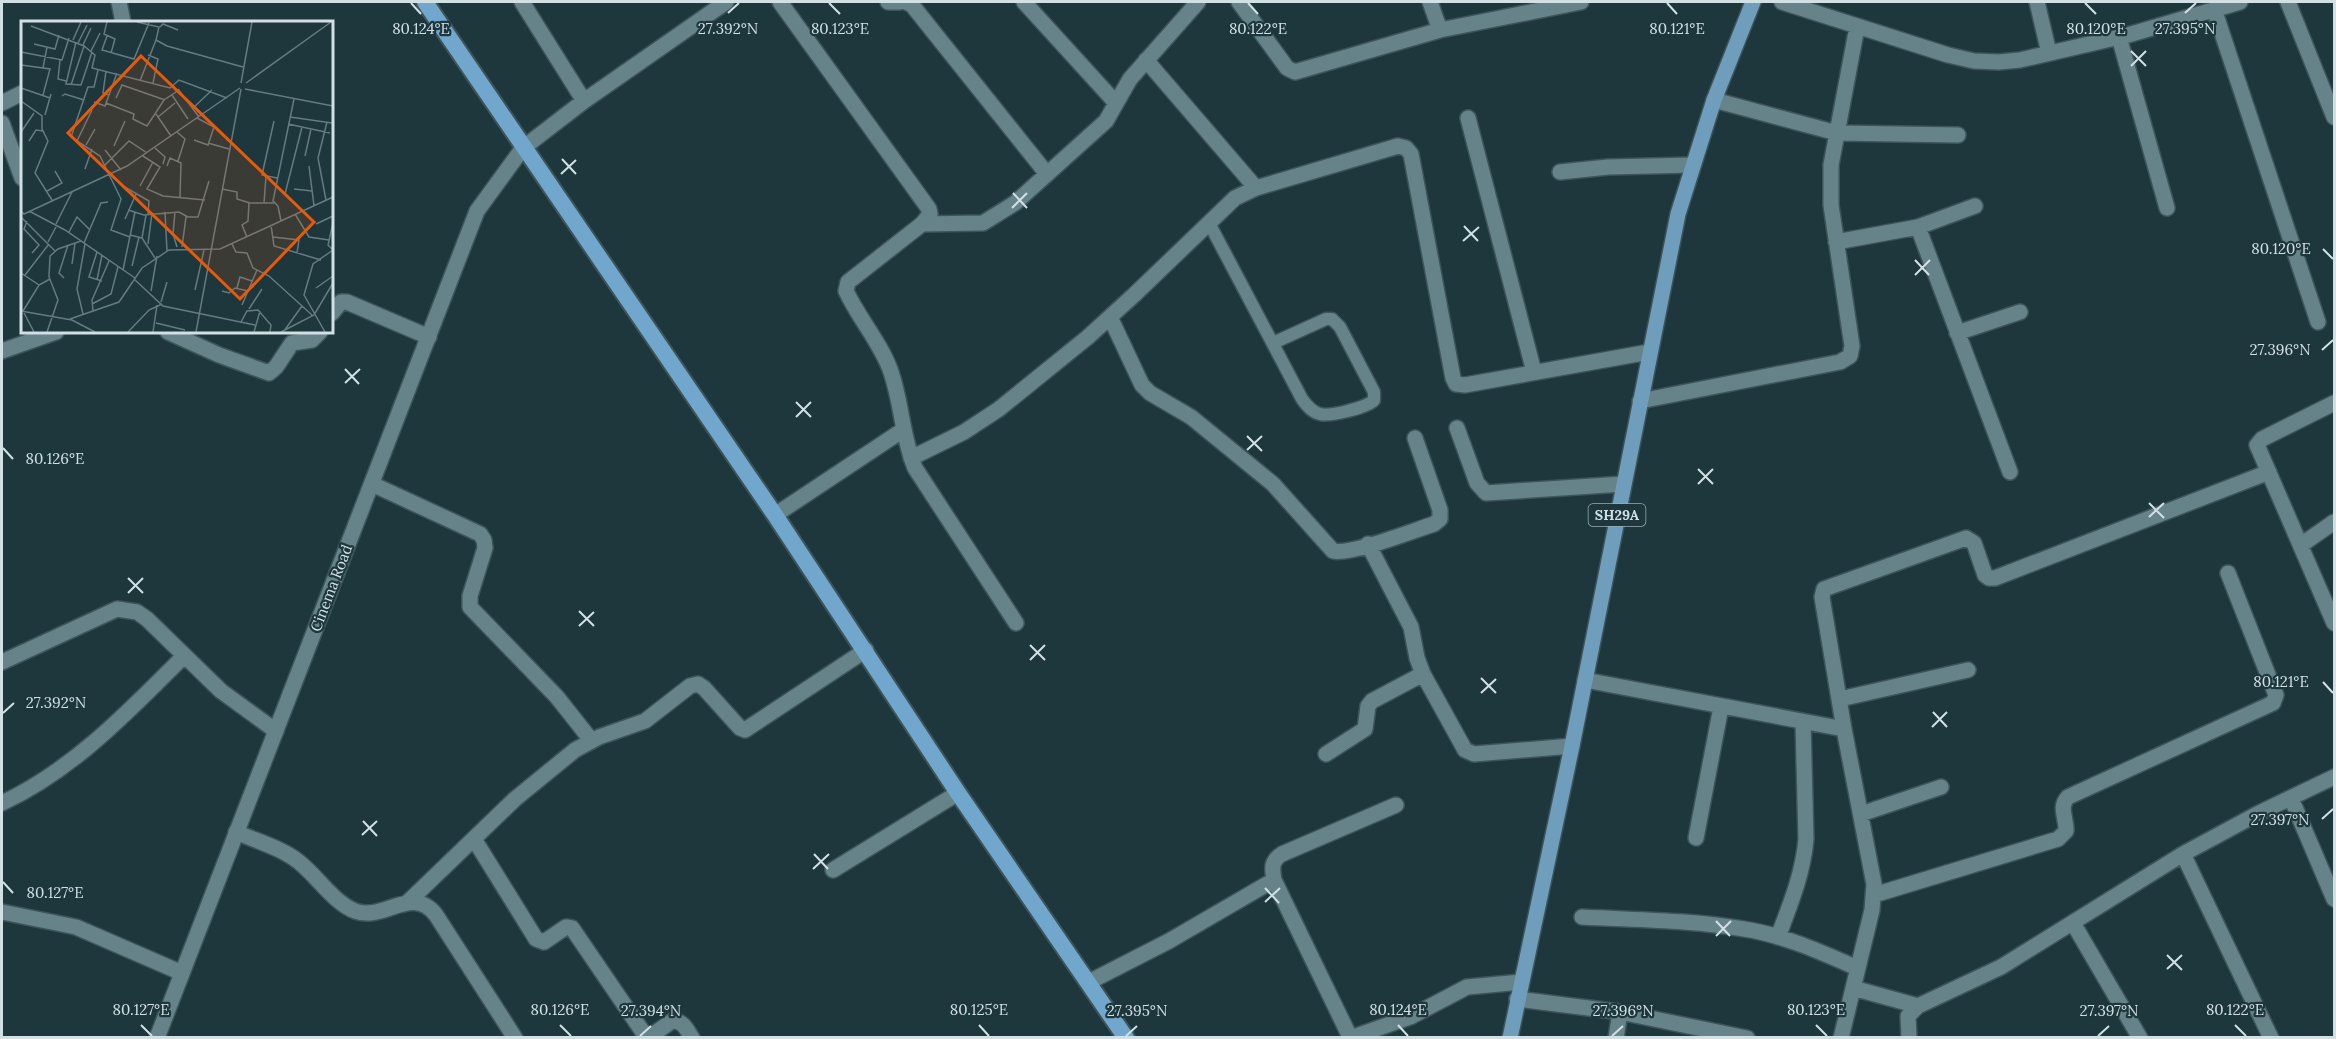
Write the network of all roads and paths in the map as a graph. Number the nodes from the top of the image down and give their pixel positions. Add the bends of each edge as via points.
1 (119, 2) edge
2 (425, 2) edge
3 (522, 2) edge
4 (726, 2) edge
5 (780, 2) edge
6 (888, 2) edge
7 (900, 2) edge
8 (906, 2) edge
9 (1024, 2) edge
10 (1239, 2) edge
11 (1430, 2) edge
12 (1581, 2) edge
13 (1753, 2) edge
14 (1782, 2) edge
15 (2037, 2) edge
16 (2240, 2) edge
17 (2288, 2) edge
18 (1194, 4) edge
19 (2214, 9) junction
20 (123, 21) edge
21 (1857, 27) junction
22 (1440, 30) junction
23 (2119, 37) junction
24 (2049, 53) junction
25 (1146, 60) junction
26 (21, 94) edge
27 (1714, 100) junction
28 (584, 101) junction
29 (2, 103) edge
30 (1116, 103) junction
31 (2334, 117) edge
32 (1468, 118) dead end
33 (2, 123) edge
34 (1836, 133) junction
35 (1959, 135) dead end
36 (523, 148) junction
37 (1692, 165) junction
38 (1560, 172) dead end
39 (1047, 174) junction
40 (21, 175) edge
41 (1256, 188) junction
42 (1975, 206) dead end
43 (2167, 208) dead end
44 (1209, 223) junction
45 (922, 224) junction
46 (1918, 227) junction
47 (1836, 242) junction
48 (333, 312) edge
49 (2020, 312) dead end
50 (1110, 317) junction
51 (2318, 322) dead end
52 (53, 333) edge
53 (170, 333) edge
54 (319, 333) edge
55 (1958, 333) junction
56 (429, 337) junction
57 (1273, 343) junction
58 (2, 351) edge
59 (1649, 352) junction
60 (1534, 372) junction
61 (1640, 401) junction
62 (2334, 403) edge
63 (1456, 428) dead end
64 (903, 430) junction
65 (1415, 438) dead end
66 (911, 458) junction
67 (2010, 472) dead end
68 (2270, 472) junction
69 (372, 484) junction
70 (1623, 484) junction
71 (775, 515) junction
72 (2334, 522) edge
73 (1368, 544) junction
74 (2301, 544) junction
75 (2228, 573) dead end
76 (1016, 623) dead end
77 (2334, 623) edge
78 (866, 650) junction
79 (184, 656) junction
80 (2, 662) edge
81 (1968, 670) dead end
82 (1423, 674) junction
83 (1585, 680) junction
84 (1840, 699) junction
85 (1721, 707) junction
86 (1803, 722) junction
87 (1844, 729) junction
88 (276, 731) junction
89 (591, 740) junction
90 (1572, 746) junction
91 (1326, 754) dead end
92 (2334, 777) edge
93 (1941, 787) dead end
94 (958, 793) junction
95 (2291, 798) junction
96 (2, 803) edge
97 (1396, 805) dead end
98 (1861, 814) junction
99 (236, 832) junction
100 (1696, 838) dead end
101 (474, 839) junction
102 (2184, 854) junction
103 (833, 870) dead end
104 (1274, 880) junction
105 (1874, 896) junction
106 (2334, 899) edge
107 (407, 903) junction
108 (2, 912) edge
109 (1582, 917) dead end
110 (2073, 923) junction
111 (1778, 937) junction
112 (1857, 968) junction
113 (182, 973) junction
114 (1089, 982) junction
115 (1521, 982) junction
116 (1852, 988) junction
117 (1517, 999) junction
118 (1918, 1006) junction
119 (1620, 1012) junction
120 (1697, 1033) edge
121 (1741, 1037) edge
122 (157, 1038) edge
123 (516, 1038) edge
124 (647, 1038) edge
125 (692, 1038) edge
126 (1126, 1038) edge
127 (1510, 1038) edge
128 (1616, 1038) edge
129 (1841, 1038) edge
130 (1909, 1038) edge
131 (2140, 1038) edge
132 (2271, 1038) edge

1 - 20 street
2 - 36 highway
3 - 28 street
4 - 28 street, Cinema Road
5 - 45 street via 926,202 930,214
6 - 7 street
8 - 39 street via 943,42
9 - 30 street
10 - 22 street via 1287,68 1295,72
11 - 22 street
12 - 22 street
13 - 27 main road, SH29A
14 - 21 street
15 - 24 street
16 - 19 street
17 - 31 street
18 - 25 street
19 - 23 street
19 - 51 street
21 - 24 street via 1974,61 2000,62
21 - 34 street
23 - 24 street
23 - 43 street
25 - 30 street via 1124,86
25 - 41 street
26 - 29 street
27 - 34 street
27 - 37 main road, SH29A
28 - 36 street, Cinema Road
30 - 39 street via 1096,131
32 - 60 street
33 - 40 street
34 - 35 street
34 - 47 street via 1830,186
36 - 56 street, Cinema Road via 477,211
36 - 71 highway
37 - 38 street
37 - 59 main road, SH29A
39 - 45 street via 1015,203 983,223
41 - 44 street via 1235,198
41 - 60 street via 1398,146 1406,147 1411,154 1454,381 1465,385
42 - 46 street
44 - 50 street
44 - 57 lane
45 - 64 street via 852,278 845,288 891,370
46 - 47 street
46 - 55 street
47 - 61 street via 1852,346 1846,360
48 - 56 street via 341,302 347,302
49 - 55 street
50 - 66 street via 984,420
50 - 73 street via 1145,389 1191,417 1273,484 1329,548 1342,552
52 - 58 street
53 - 54 street via 269,372 292,343 312,340
55 - 67 street
56 - 69 street, Cinema Road
57 - 57 lane via 1302,399 1316,413 1326,415 1366,406 1374,400 1374,392 1344,334 1332,319 1326,318
59 - 60 street
59 - 61 main road, SH29A
61 - 70 main road, SH29A
62 - 68 street via 2259,441 2257,447
63 - 70 street via 1477,483 1486,493
64 - 66 street
64 - 71 street
65 - 73 street via 1440,519
66 - 76 street
68 - 74 street
68 - 84 street via 1995,578 1985,575 1974,543 1966,538 1828,586 1822,597
69 - 88 street, Cinema Road
69 - 89 street via 480,534 485,548 470,607 562,703
70 - 83 main road, SH29A
71 - 78 highway
72 - 74 street
73 - 82 street via 1411,627
74 - 77 street
75 - 105 street via 2276,695 2273,703 2068,797 2063,808 2066,831 2058,839
78 - 89 street via 745,730 698,684 645,721
78 - 94 highway
79 - 80 street via 137,612 117,609
79 - 88 street via 221,691
79 - 96 street via 113,727 59,768
81 - 84 street
82 - 90 street via 1467,752
82 - 91 street via 1372,701 1365,729
83 - 85 street
83 - 90 main road, SH29A
84 - 87 street
85 - 86 street
85 - 100 street
86 - 87 street
86 - 111 street via 1804,858
87 - 98 street
88 - 99 street, Cinema Road
89 - 101 street via 515,799
90 - 115 main road, SH29A
92 - 95 street
93 - 98 street
94 - 103 street
94 - 114 highway
95 - 102 street
95 - 106 street
97 - 104 street via 1276,857 1272,865
98 - 105 street
99 - 107 street via 293,857 351,909 364,913
99 - 113 street, Cinema Road
101 - 107 street
101 - 124 street via 536,939 544,942 566,927 572,928
102 - 110 street
102 - 132 street
104 - 114 street
104 - 115 street via 1351,1037 1410,1017 1467,987
105 - 112 street
107 - 123 street via 422,902 431,909
108 - 113 street via 76,927
109 - 111 street via 1704,924
110 - 118 street via 2001,967
110 - 131 street
111 - 112 street
112 - 116 street
113 - 122 street, Cinema Road
114 - 126 highway
115 - 117 main road, SH29A
116 - 118 street
116 - 129 street
117 - 119 street
117 - 127 main road, SH29A
118 - 130 street via 1908,1016
119 - 120 street
119 - 128 street
120 - 121 street
124 - 125 street via 676,1021 683,1024

